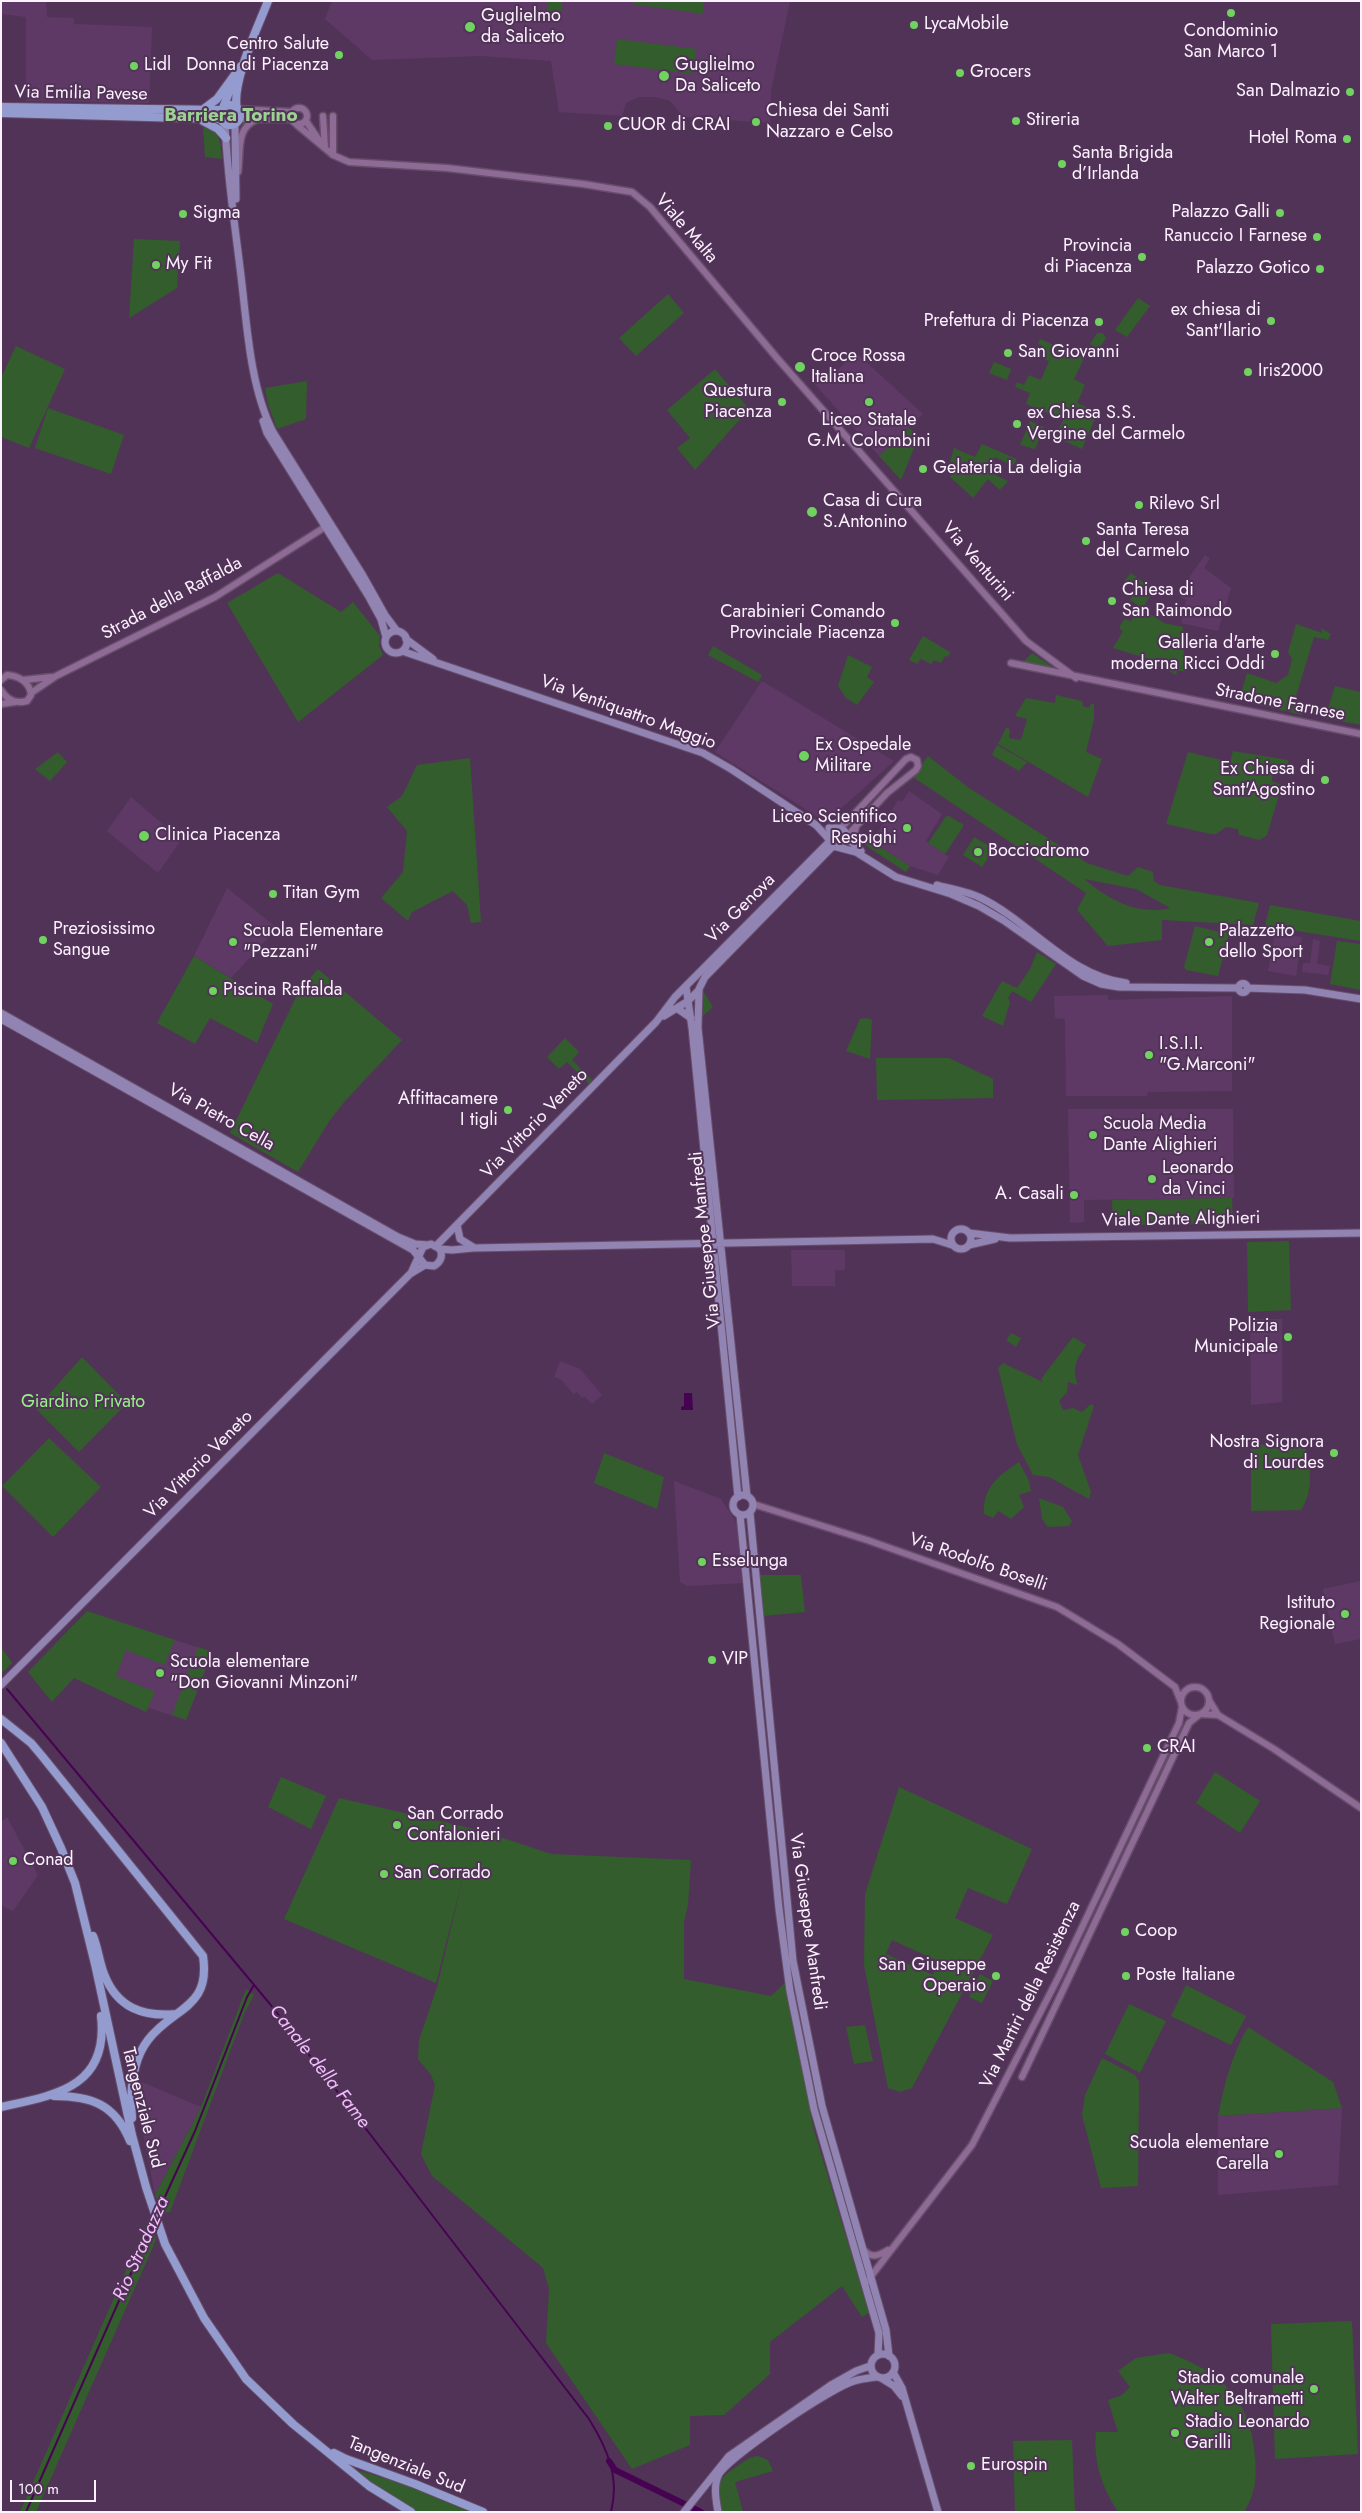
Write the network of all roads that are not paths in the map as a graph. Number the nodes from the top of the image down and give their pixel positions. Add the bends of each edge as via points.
1 (268, 1) edge
2 (245, 60) junction
3 (237, 72) junction
4 (1, 107) edge
5 (222, 109) junction
6 (238, 109) junction
7 (201, 111) junction
8 (1, 113) edge
9 (291, 115) junction
10 (323, 116) dead end
11 (332, 116) dead end
12 (194, 118) junction
13 (258, 119) junction
14 (237, 121) junction
15 (306, 121) junction
16 (223, 122) junction
17 (297, 124) junction
18 (226, 138) junction
19 (325, 149) junction
20 (333, 155) junction
21 (236, 183) junction
22 (235, 217) junction
23 (259, 396) junction
24 (903, 499) joint
25 (325, 526) junction
26 (362, 574) junction
27 (397, 631) junction
28 (386, 637) junction
29 (406, 639) junction
30 (1029, 644) joint
31 (402, 651) junction
32 (1011, 663) dead end
33 (1056, 664) junction
34 (444, 666) junction
35 (1047, 672) junction
36 (56, 676) junction
37 (1076, 678) junction
38 (1, 680) edge
39 (22, 680) junction
40 (2, 692) edge
41 (31, 693) junction
42 (15, 702) junction
43 (1, 704) edge
44 (1361, 734) edge
45 (905, 764) junction
46 (914, 771) junction
47 (816, 826) junction
48 (856, 826) junction
49 (841, 828) junction
50 (832, 829) junction
51 (847, 837) junction
52 (832, 843) junction
53 (858, 849) junction
54 (979, 906) junction
55 (1007, 914) junction
56 (1036, 936) junction
57 (1050, 953) junction
58 (1060, 961) junction
59 (1102, 977) junction
60 (701, 986) junction
61 (1146, 986) junction
62 (686, 987) junction
63 (687, 998) junction
64 (1361, 999) edge
65 (673, 1009) junction
66 (1, 1012) edge
67 (691, 1018) junction
68 (1, 1019) edge
69 (656, 1022) junction
70 (457, 1225) junction
71 (1361, 1232) edge
72 (952, 1233) junction
73 (969, 1233) junction
74 (1003, 1238) junction
75 (933, 1239) junction
76 (716, 1243) junction
77 (952, 1245) junction
78 (969, 1245) junction
79 (435, 1246) junction
80 (473, 1248) junction
81 (452, 1250) junction
82 (420, 1257) junction
83 (441, 1260) junction
84 (425, 1265) junction
85 (410, 1274) junction
86 (748, 1496) junction
87 (738, 1497) junction
88 (754, 1504) junction
89 (750, 1513) junction
90 (740, 1515) junction
91 (1, 1687) edge
92 (1175, 1687) junction
93 (1190, 1688) junction
94 (1209, 1700) junction
95 (1181, 1705) junction
96 (1200, 1714) junction
97 (1218, 1716) junction
98 (1, 1719) edge
99 (1, 1727) edge
100 (18, 1732) junction
101 (1, 1744) edge
102 (1148, 1789) junction
103 (1156, 1793) junction
104 (1361, 1808) edge
105 (81, 1904) junction
106 (96, 1970) junction
107 (176, 2014) junction
108 (1022, 2077) dead end
109 (50, 2096) junction
110 (1, 2106) edge
111 (136, 2148) junction
112 (142, 2173) junction
113 (861, 2247) junction
114 (892, 2249) junction
115 (870, 2276) junction
116 (865, 2284) junction
117 (878, 2355) junction
118 (889, 2356) junction
119 (870, 2366) junction
120 (893, 2372) junction
121 (879, 2377) junction
122 (904, 2399) junction
123 (320, 2444) junction
124 (411, 2512) edge
125 (483, 2512) edge
126 (684, 2512) edge
127 (718, 2512) edge
128 (938, 2512) edge

1 - 2 main road
2 - 3 main road
2 - 6 main road via 236,94
3 - 5 main road
3 - 7 main road via 217,99
4 - 7 main road, Via Emilia Pavese
5 - 6 main road, Via Emilia Pavese via 230,105
5 - 7 main road, Via Emilia Pavese
5 - 16 main road
6 - 9 street
6 - 14 main road
8 - 12 main road, Via Emilia Pavese
9 - 13 street
9 - 15 street via 298,108 304,109 308,116
9 - 17 street
10 - 19 street
11 - 20 street
12 - 16 main road, Via Emilia Pavese
12 - 18 main road via 212,125
13 - 14 street
13 - 21 street via 247,124 242,131
14 - 16 main road, Via Emilia Pavese
14 - 21 main road, Via Ventiquattro Maggio
15 - 17 street
15 - 19 street, Viale Malta
16 - 18 main road, Via Ventiquattro Maggio
17 - 19 street, Viale Malta
18 - 22 main road, Via Ventiquattro Maggio
19 - 20 street, Viale Malta
20 - 24 street, Viale Malta via 349,162 455,169 632,192 650,207 782,364
21 - 22 main road, Via Ventiquattro Maggio
22 - 23 main road, Via Ventiquattro Maggio
23 - 25 main road, Via Ventiquattro Maggio via 267,433
23 - 26 main road, Via Ventiquattro Maggio via 273,432
24 - 30 street, Via Venturini
25 - 26 main road via 330,528
25 - 28 main road, Via Ventiquattro Maggio via 373,604
25 - 36 street, Strada della Raffalda via 215,597
26 - 27 main road, Via Ventiquattro Maggio
27 - 28 main road
27 - 29 main road, Via Ventiquattro Maggio
28 - 31 main road, Via Ventiquattro Maggio via 390,651
29 - 31 main road
29 - 34 main road, Via Ventiquattro Maggio
30 - 33 street, Stradone Farnese
31 - 34 main road, Via Ventiquattro Maggio
32 - 35 street, Stradone Farnese
33 - 35 street via 1056,669
33 - 37 street, Stradone Farnese
34 - 47 main road, Via Ventiquattro Maggio via 703,753
35 - 37 street, Stradone Farnese
36 - 39 street, Strada della Raffalda
36 - 41 street, Strada della Raffalda
37 - 44 street, Stradone Farnese
38 - 39 street, Strada della Raffalda via 7,675
39 - 41 street
40 - 42 street
41 - 42 street, Strada della Raffalda via 27,700
42 - 43 street, Strada della Raffalda
45 - 46 street via 907,770
45 - 46 street via 908,758 915,758 918,766
45 - 49 street
46 - 48 street via 886,793
47 - 50 main road, Via Ventiquattro Maggio
47 - 52 main road, Via Ventiquattro Maggio
48 - 51 street
48 - 53 street via 854,838
49 - 50 main road, Via Ventiquattro Maggio
49 - 51 main road
50 - 52 main road
51 - 52 main road
51 - 53 main road
52 - 54 main road via 856,852 896,877
52 - 60 main road, Via Genova via 705,977
52 - 62 main road, Via Genova
53 - 55 main road via 900,874 981,898
54 - 55 main road
54 - 57 main road
55 - 56 main road
56 - 57 main road
56 - 59 main road via 1074,963
57 - 58 main road
58 - 59 main road
58 - 61 main road via 1101,984
59 - 61 main road
60 - 63 main road, Via Genova via 694,996
60 - 76 main road, Via Giuseppe Manfredi via 697,1016
61 - 64 main road via 1238,988 1242,992 1247,988 1305,990
62 - 63 main road
62 - 69 main road, Via Vittorio Veneto
63 - 65 main road
63 - 67 main road
65 - 67 main road
65 - 69 main road, Via Vittorio Veneto
66 - 79 main road, Via Pietro Cella via 398,1237 415,1244
67 - 76 main road, Via Giuseppe Manfredi
68 - 82 main road, Via Pietro Cella
69 - 70 main road, Via Vittorio Veneto
70 - 79 main road, Via Vittorio Veneto
70 - 80 main road via 460,1239
71 - 74 main road, Viale Dante Alighieri
72 - 73 main road via 960,1228
72 - 75 main road
72 - 77 main road
73 - 74 main road, Viale Dante Alighieri
73 - 78 main road
74 - 78 main road, Viale Dante Alighieri
75 - 76 main road
75 - 77 main road
76 - 80 main road, Via Pietro Cella
76 - 86 main road, Via Giuseppe Manfredi
76 - 87 main road, Via Giuseppe Manfredi
77 - 78 main road via 961,1249
79 - 81 main road, Via Pietro Cella
79 - 82 main road via 422,1249
79 - 83 main road
80 - 81 main road, Via Pietro Cella
81 - 83 main road
82 - 84 main road
82 - 85 main road, Via Vittorio Veneto
83 - 84 main road via 434,1266
84 - 85 main road, Via Vittorio Veneto
85 - 91 main road, Via Vittorio Veneto
86 - 87 main road
86 - 88 main road
87 - 90 main road via 734,1508
88 - 89 main road
88 - 92 street, Via Rodolfo Boselli via 1056,1607 1118,1644
89 - 90 main road
89 - 113 main road, Via Giuseppe Manfredi via 794,1961 822,2106
90 - 116 main road, Via Giuseppe Manfredi via 790,1991 814,2109
92 - 93 street
92 - 95 street
93 - 94 street via 1202,1689
93 - 95 street via 1182,1694
94 - 96 street via 1206,1710
94 - 97 street
95 - 96 street via 1189,1714
95 - 102 street, Via Martiri della Resistenza via 1180,1722
96 - 97 street
96 - 103 street, Via Martiri della Resistenza via 1189,1723
97 - 104 street via 1274,1748
98 - 100 main road
99 - 100 main road
100 - 107 main road via 42,1756 203,1956 205,1980 201,1991 187,2008
101 - 105 main road, Tangenziale Sud via 42,1808 61,1848
102 - 103 street
102 - 114 street, Via Martiri della Resistenza via 1058,1978 972,2145
103 - 108 street, Via Martiri della Resistenza
105 - 106 main road, Tangenziale Sud
105 - 107 main road via 110,1987 133,2009 146,2014
106 - 109 main road via 102,2026 97,2060 78,2082
106 - 111 main road, Tangenziale Sud
107 - 111 main road via 147,2041 135,2066 131,2107
109 - 110 main road
109 - 112 main road via 81,2096 110,2110 123,2127
111 - 112 main road, Tangenziale Sud
112 - 123 main road, Tangenziale Sud via 165,2244 204,2318 246,2379
113 - 114 street via 875,2256
113 - 115 main road, Via Giuseppe Manfredi
114 - 115 street, Via Martiri della Resistenza
115 - 116 street, Via Martiri della Resistenza
115 - 118 main road, Via Giuseppe Manfredi via 886,2330
116 - 117 main road, Via Giuseppe Manfredi via 879,2333
117 - 118 main road
117 - 119 main road
118 - 120 main road via 895,2364
119 - 121 main road
119 - 126 main road via 830,2385 729,2456
120 - 121 main road via 888,2377
120 - 122 main road
121 - 122 main road via 894,2386
121 - 127 main road via 853,2381 834,2390 731,2462 717,2479
122 - 128 main road
123 - 124 main road, Tangenziale Sud via 377,2492
123 - 125 main road, Tangenziale Sud via 346,2459

